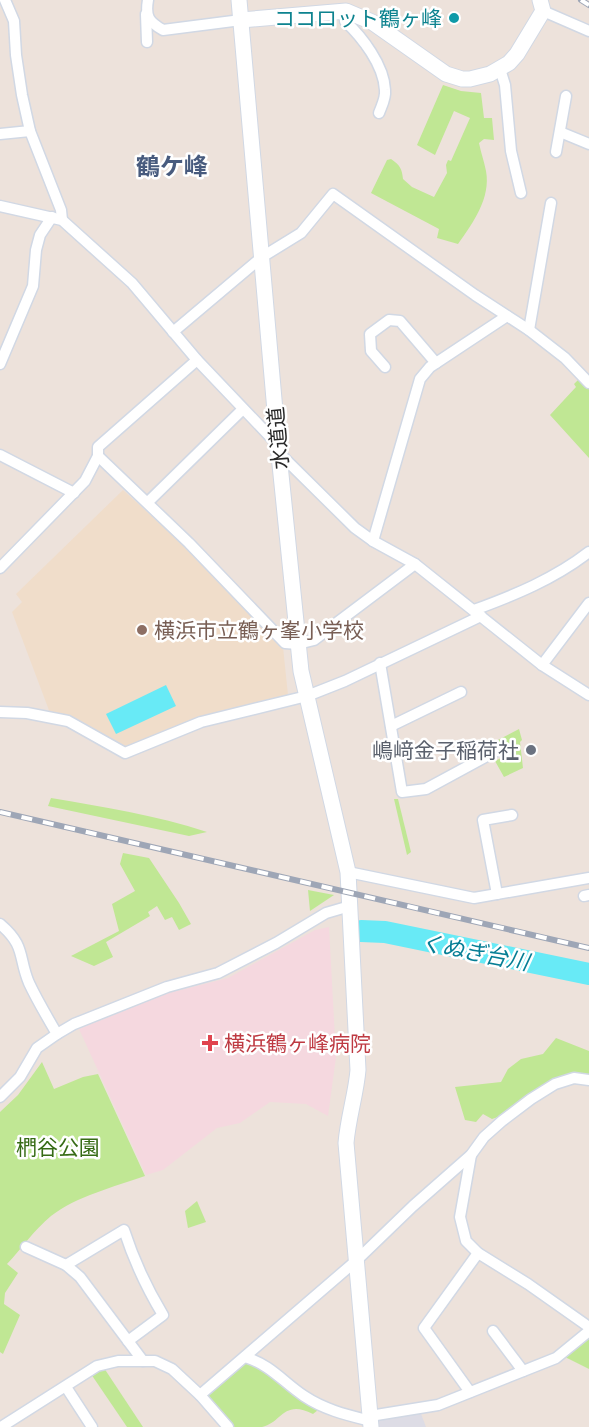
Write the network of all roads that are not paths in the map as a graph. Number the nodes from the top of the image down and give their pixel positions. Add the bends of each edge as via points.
1 (5, 0) edge
2 (147, 0) edge
3 (238, 0) edge
4 (542, 6) edge
5 (346, 11) junction
6 (146, 14) junction
7 (241, 20) junction
8 (589, 31) edge
9 (147, 42) dead end
10 (500, 69) junction
11 (566, 96) dead end
12 (379, 113) dead end
13 (30, 131) junction
14 (560, 132) junction
15 (0, 134) edge
16 (589, 144) edge
17 (556, 152) dead end
18 (521, 193) dead end
19 (550, 203) dead end
20 (0, 206) edge
21 (57, 218) junction
22 (262, 257) junction
23 (507, 316) junction
24 (529, 330) junction
25 (173, 332) junction
26 (3, 350) edge
27 (196, 360) junction
28 (436, 363) junction
29 (0, 364) edge
30 (385, 367) dead end
31 (589, 383) edge
32 (243, 409) junction
33 (278, 449) junction
34 (0, 455) edge
35 (98, 456) junction
36 (74, 493) junction
37 (148, 502) junction
38 (373, 541) junction
39 (589, 553) edge
40 (415, 564) junction
41 (0, 568) edge
42 (589, 603) edge
43 (478, 613) junction
44 (298, 644) junction
45 (380, 663) junction
46 (542, 665) junction
47 (461, 692) dead end
48 (589, 695) edge
49 (307, 696) junction
50 (0, 712) edge
51 (391, 726) junction
52 (498, 750) dead end
53 (512, 815) dead end
54 (348, 872) junction
55 (589, 878) edge
56 (497, 894) junction
57 (350, 906) junction
58 (0, 924) edge
59 (57, 1034) junction
60 (589, 1080) edge
61 (0, 1097) edge
62 (471, 1155) junction
63 (26, 1247) dead end
64 (478, 1253) junction
65 (357, 1260) junction
66 (66, 1265) junction
67 (589, 1329) edge
68 (493, 1331) dead end
69 (128, 1341) junction
70 (245, 1357) junction
71 (143, 1360) junction
72 (523, 1371) junction
73 (66, 1387) junction
74 (470, 1392) junction
75 (200, 1395) junction
76 (371, 1421) edge
77 (1, 1427) edge
78 (92, 1427) edge
79 (228, 1427) edge

1 - 13 street via 14,21
2 - 6 street
3 - 7 street, 水道道
4 - 8 street
4 - 10 street via 517,54
5 - 7 street
5 - 10 street via 372,22 446,74 470,79
5 - 12 street via 345,21 371,52 386,89
6 - 7 street via 151,23 163,30
6 - 9 street
7 - 22 street, 水道道
10 - 18 street
11 - 14 street
13 - 15 street
13 - 21 street via 61,210
14 - 16 street
14 - 17 street
19 - 24 street
20 - 21 street
21 - 25 street via 132,283
21 - 26 street via 40,235 33,286
22 - 23 street via 301,233 333,194
22 - 25 street
22 - 33 street, 水道道
23 - 24 street
23 - 28 street
24 - 31 street
25 - 27 street
26 - 29 street
27 - 32 street
27 - 35 street via 98,447
28 - 30 street via 400,321 389,320 370,334 371,351
28 - 38 street via 420,379
32 - 33 street
32 - 37 street
33 - 38 street via 354,528
33 - 44 street, 水道道
34 - 36 street
35 - 36 street via 85,482
35 - 37 street
36 - 41 street
37 - 44 street via 285,644
38 - 40 street
39 - 43 street via 529,589
40 - 43 street
40 - 44 street via 314,640
42 - 46 street
43 - 45 street
43 - 46 street
44 - 49 street, 水道道
45 - 49 street
45 - 51 street
46 - 48 street
47 - 51 street
49 - 50 street via 201,722 125,753 68,721
49 - 54 street, 水道道
51 - 52 street via 402,792 426,789
53 - 56 street via 483,820
54 - 56 street via 474,898
54 - 57 street, 水道道
55 - 56 street
57 - 59 street via 326,913 218,973 167,987
57 - 65 street, 水道道 via 358,1070 346,1143
58 - 59 street via 18,943 28,981
59 - 61 street via 37,1048 20,1077
60 - 62 street via 574,1078 555,1084 531,1099 484,1137
62 - 64 street via 460,1216 466,1241
62 - 65 street
63 - 66 street
64 - 67 street
64 - 74 street via 424,1328
65 - 70 street
65 - 76 street, 水道道
66 - 69 street via 80,1277
66 - 69 street via 124,1230 146,1288 163,1315
67 - 72 street via 556,1358
68 - 72 street
69 - 71 street
70 - 75 street
70 - 76 street via 275,1372 326,1410
71 - 73 street via 97,1366
71 - 75 street via 172,1369
72 - 74 street
73 - 77 street
73 - 78 street
74 - 76 street via 438,1405
75 - 79 street

